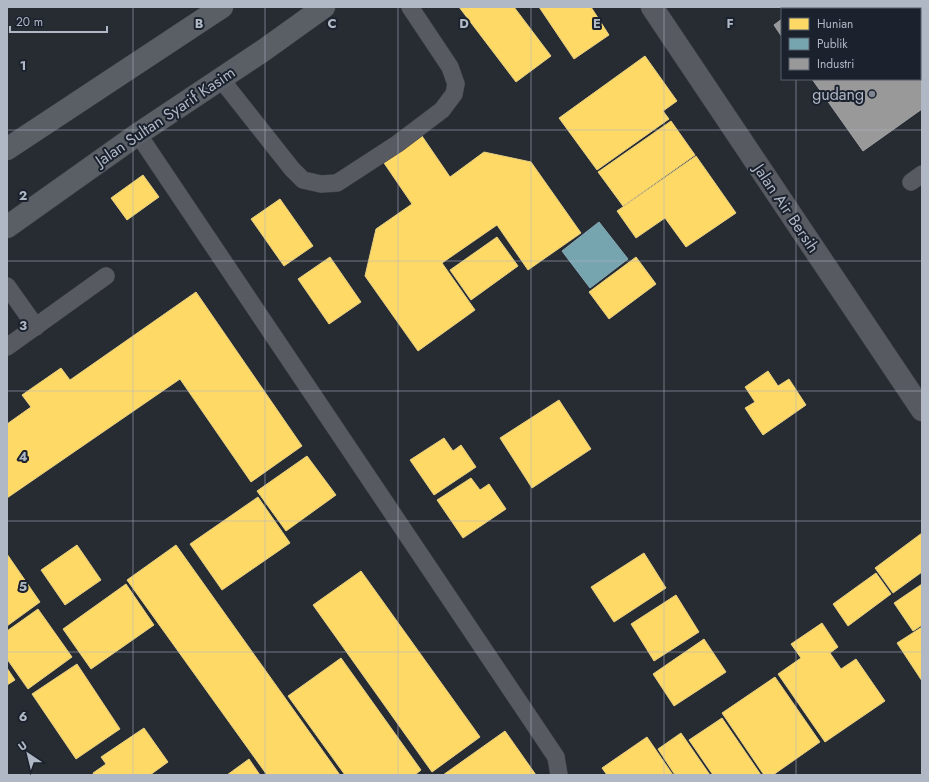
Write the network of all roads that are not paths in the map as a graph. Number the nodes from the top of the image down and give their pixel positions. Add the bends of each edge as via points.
1 (222, 7) edge
2 (324, 7) edge
3 (410, 7) edge
4 (652, 7) edge
5 (220, 78) junction
6 (138, 134) junction
7 (7, 149) edge
8 (7, 227) edge
9 (106, 276) dead end
10 (7, 286) edge
11 (36, 327) junction
12 (7, 347) edge
13 (922, 410) edge
14 (559, 775) edge

1 - 7 street
2 - 5 street, Jalan Sultan Syarif Kasim
3 - 5 lane via 450,67 456,84 454,94 442,110 397,144 337,183 321,184 303,180
4 - 13 street, Jalan Air Bersih
5 - 6 street, Jalan Sultan Syarif Kasim
6 - 8 street, Jalan Sultan Syarif Kasim
6 - 14 lane via 556,757
9 - 11 lane
10 - 11 lane
11 - 12 lane

